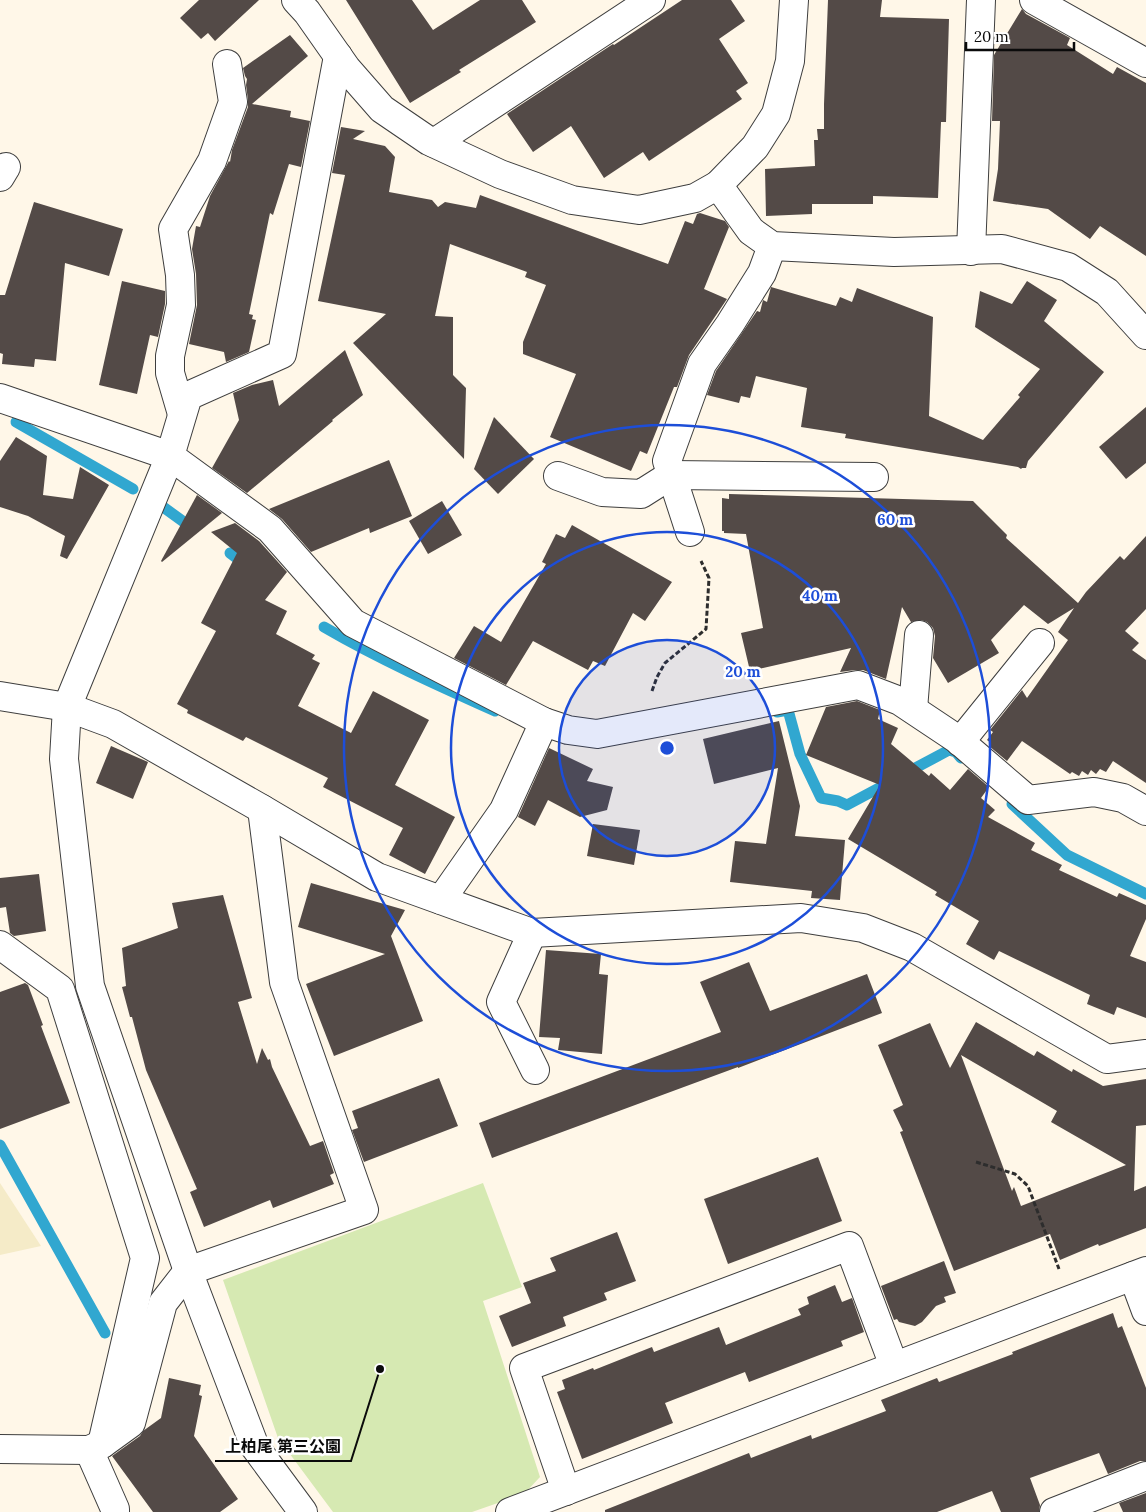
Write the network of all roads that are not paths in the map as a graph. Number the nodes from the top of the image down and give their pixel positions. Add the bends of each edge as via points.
1 (652, 0) edge
2 (794, 0) edge
3 (981, 0) edge
4 (1034, 0) edge
5 (302, 2) edge
6 (338, 56) junction
7 (1146, 63) edge
8 (227, 64) dead end
9 (434, 143) junction
10 (718, 185) junction
11 (772, 246) junction
12 (971, 251) junction
13 (1146, 335) edge
14 (0, 398) edge
15 (182, 414) junction
16 (170, 456) junction
17 (671, 474) junction
18 (558, 476) dead end
19 (874, 478) dead end
20 (690, 532) dead end
21 (919, 635) dead end
22 (1040, 643) dead end
23 (0, 696) edge
24 (68, 707) junction
25 (914, 709) junction
26 (544, 722) junction
27 (960, 742) junction
28 (262, 809) junction
29 (1146, 812) edge
30 (441, 900) junction
31 (532, 933) junction
32 (0, 945) edge
33 (1146, 1054) edge
34 (535, 1070) dead end
35 (188, 1271) junction
36 (1139, 1273) edge
37 (1146, 1311) edge
38 (894, 1366) junction
39 (96, 1447) junction
40 (0, 1449) edge
41 (1146, 1476) edge
42 (566, 1491) junction
43 (115, 1512) edge
44 (303, 1512) edge
45 (510, 1512) edge
46 (1054, 1512) edge

1 - 9 street
2 - 10 street via 790,61 776,114 755,147
3 - 12 street
4 - 7 street
5 - 6 street
6 - 9 street via 382,109
6 - 15 street via 282,354 188,396
8 - 15 street via 233,102 212,161 173,229 181,305 170,356 170,373
9 - 10 street via 500,174 572,200 639,210 695,198
10 - 11 street via 751,231
11 - 12 street via 894,252
11 - 17 street via 762,273 702,364 667,461
12 - 13 street via 1002,249 1068,267 1107,292
14 - 16 street
15 - 16 street
16 - 24 street
16 - 26 street via 270,529 353,623
17 - 18 street via 641,494 602,492
17 - 19 street
17 - 20 street
21 - 25 street
22 - 27 street
23 - 24 street
24 - 28 street via 113,724
24 - 35 street via 64,759 90,986
25 - 26 street via 858,685 597,734 568,730
25 - 27 street
26 - 30 street via 504,810
27 - 29 street via 1028,800 1094,792 1123,798
28 - 30 street via 377,877
28 - 35 street via 284,982 364,1210
30 - 31 street
31 - 33 street via 801,918 863,928 912,946 1107,1059
31 - 34 street via 501,1002
32 - 39 street via 60,989 145,1258
35 - 39 street via 163,1303 131,1423
35 - 44 street via 255,1448
36 - 37 street
36 - 38 street
38 - 42 street
38 - 42 street via 849,1246 524,1368
39 - 40 street
39 - 43 street
41 - 46 street
42 - 45 street

